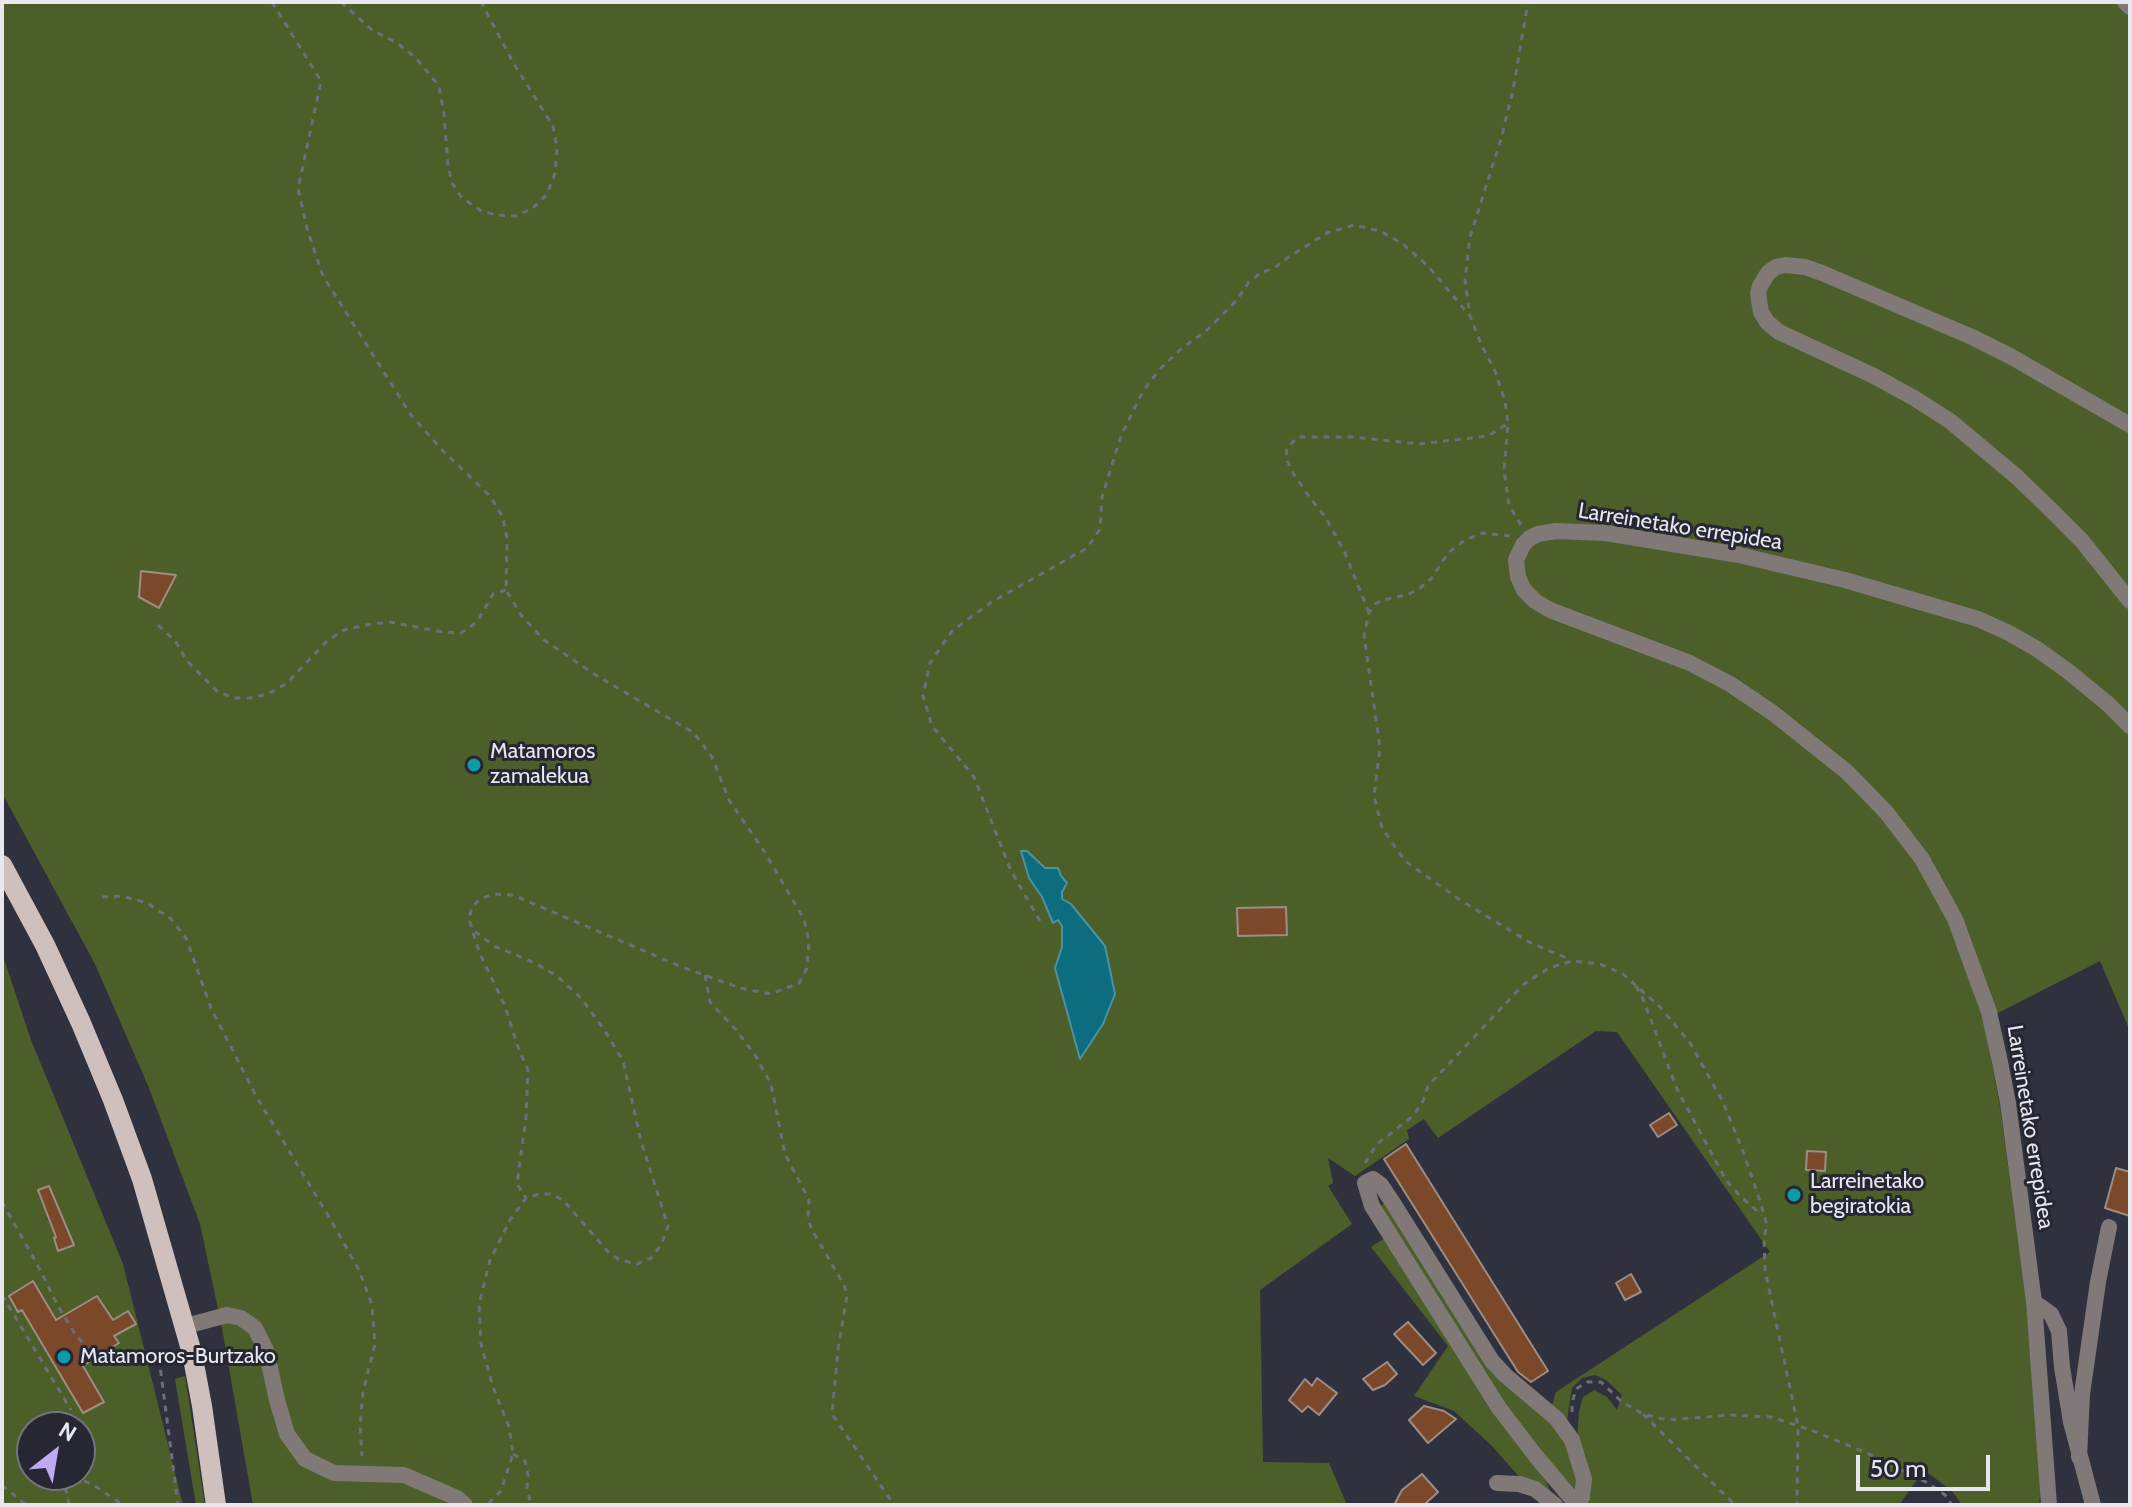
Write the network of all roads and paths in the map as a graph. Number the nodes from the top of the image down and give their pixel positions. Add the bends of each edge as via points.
1 (272, 2) edge
2 (341, 2) edge
3 (481, 2) edge
4 (1528, 2) edge
5 (2125, 2) edge
6 (2130, 7) edge
7 (1470, 316) junction
8 (1508, 424) junction
9 (2130, 425) edge
10 (1530, 538) junction
11 (506, 590) junction
12 (2130, 601) edge
13 (1369, 613) junction
14 (158, 625) dead end
15 (2130, 726) edge
16 (2, 865) edge
17 (102, 897) dead end
18 (1040, 921) dead end
19 (472, 929) junction
20 (1572, 961) junction
21 (705, 975) junction
22 (1634, 983) junction
23 (1365, 1183) junction
24 (526, 1198) junction
25 (2, 1202) edge
26 (1764, 1217) junction
27 (2109, 1227) dead end
28 (2, 1295) edge
29 (2034, 1302) junction
30 (186, 1326) junction
31 (192, 1353) junction
32 (159, 1358) junction
33 (71, 1410) dead end
34 (1643, 1414) junction
35 (1798, 1426) junction
36 (1572, 1440) junction
37 (513, 1454) junction
38 (2079, 1457) junction
39 (364, 1475) junction
40 (1497, 1483) dead end
41 (2, 1485) edge
42 (26, 1505) edge
43 (69, 1505) edge
44 (123, 1505) edge
45 (178, 1505) edge
46 (216, 1505) edge
47 (465, 1505) edge
48 (487, 1505) edge
49 (531, 1505) edge
50 (894, 1505) edge
51 (1555, 1505) edge
52 (1576, 1505) edge
53 (1735, 1505) edge
54 (1797, 1505) edge
55 (1952, 1505) edge
56 (2049, 1505) edge
57 (2093, 1505) edge

1 - 11 path via 321,81 298,189 323,276 411,415 491,497 507,539
2 - 3 path via 415,57 439,86 448,165 462,198 480,210 516,216 547,194 557,149 553,126
4 - 7 path via 1501,139 1470,237 1465,280
5 - 6 street
7 - 8 path via 1495,371
7 - 18 path via 1403,244 1354,225 1327,233 1262,272 1143,391 1116,451 1102,497 1100,529 1087,548 952,631 930,663 923,696 932,726 974,777 1011,871
8 - 10 path via 1504,470 1509,505
8 - 13 path via 1488,436 1420,444 1298,437 1287,448 1293,473 1345,553
9 - 12 street via 2010,356 1822,273 1785,265 1768,273 1760,286 1758,303 1767,322 1950,421 2051,510
10 - 13 path via 1483,533 1465,540 1420,588 1383,600
10 - 15 street, Larreinetako errepidea via 1556,531 1606,533 1739,555 1978,619 2037,649
10 - 29 street, Larreinetako errepidea via 1516,560 1524,590 1535,601 1730,684 1847,772 1922,859 1955,919 1989,1012 2008,1103
11 - 14 path via 493,594 477,622 461,633 390,622 344,630 287,683 250,698 217,691
11 - 21 path via 544,640 694,733 804,919 807,968 799,983 771,994
13 - 20 path via 1364,635 1380,748 1374,796 1382,828 1405,861 1460,900
16 - 30 main road via 45,945 113,1100
17 - 39 path via 147,903 170,918 186,938 211,1008 256,1096 359,1270 372,1305 375,1344 360,1426
19 - 21 path via 469,918 480,899 513,895
19 - 24 path via 528,1070 517,1184
19 - 24 path via 494,946 557,976 605,1031 623,1061 668,1226 651,1258 637,1264 610,1254 563,1200 551,1194
20 - 22 path via 1600,964
20 - 23 path via 1524,984 1438,1075 1413,1116 1368,1155 1361,1172
21 - 50 path via 710,1002 755,1055 771,1084 785,1154 809,1200 811,1228 847,1295 832,1414
22 - 26 path via 1677,1089 1726,1180
22 - 26 path via 1690,1043 1717,1090
23 - 36 street via 1373,1179 1381,1185 1492,1361 1557,1419
23 - 52 street via 1372,1206 1499,1408
24 - 37 path via 504,1228 479,1304 481,1344
25 - 32 path via 57,1304 95,1357 113,1364
26 - 35 path via 1765,1270
27 - 38 street via 2082,1394
28 - 33 path
29 - 38 street via 2051,1314 2059,1331
29 - 56 street, Larreinetako errepidea
30 - 31 main road
30 - 39 street via 227,1315 255,1328 266,1350 287,1434 305,1459 334,1473
31 - 32 path
31 - 46 main road
32 - 45 path
34 - 35 path via 1667,1420 1771,1417
34 - 36 path via 1601,1382 1587,1382 1576,1389 1572,1403
34 - 53 path
35 - 54 path
35 - 55 path via 1928,1483
36 - 52 street via 1584,1479
37 - 48 path via 501,1491
37 - 49 path via 525,1461
38 - 57 street
39 - 47 street via 404,1475
40 - 51 street via 1535,1489
41 - 42 path
43 - 44 path via 64,1481 68,1476

